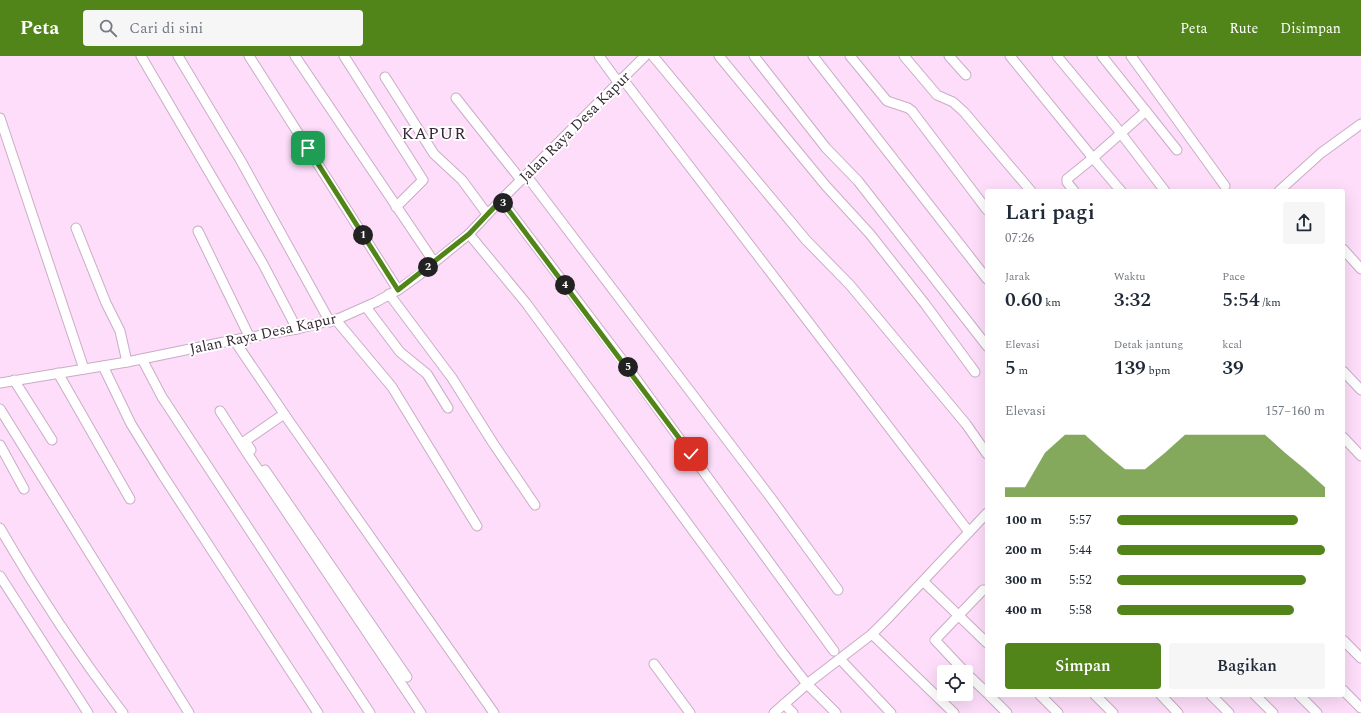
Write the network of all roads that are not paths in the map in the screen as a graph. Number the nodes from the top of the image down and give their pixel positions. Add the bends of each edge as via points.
1 (141, 56) edge
2 (178, 56) edge
3 (249, 56) edge
4 (295, 56) edge
5 (344, 56) edge
6 (599, 56) edge
7 (645, 56) edge
8 (653, 56) edge
9 (719, 56) edge
10 (754, 56) edge
11 (813, 56) edge
12 (850, 56) edge
13 (904, 56) edge
14 (949, 56) edge
15 (1010, 56) edge
16 (1057, 56) edge
17 (1102, 56) edge
18 (1131, 56) edge
19 (966, 75) dead end
20 (385, 77) dead end
21 (620, 80) junction
22 (456, 98) dead end
23 (1146, 111) junction
24 (0, 118) edge
25 (1361, 124) edge
26 (1120, 132) junction
27 (1177, 150) dead end
28 (1093, 158) junction
29 (524, 177) junction
30 (1225, 186) dead end
31 (1029, 189) edge
32 (1072, 189) edge
33 (1118, 189) edge
34 (1163, 189) edge
35 (1284, 189) edge
36 (501, 200) junction
37 (396, 207) junction
38 (985, 207) edge
39 (487, 214) junction
40 (76, 228) dead end
41 (198, 231) dead end
42 (469, 234) junction
43 (1345, 251) edge
44 (434, 262) junction
45 (1361, 269) edge
46 (985, 276) edge
47 (398, 290) junction
48 (389, 294) junction
49 (366, 307) junction
50 (333, 321) junction
51 (297, 329) junction
52 (250, 338) junction
53 (234, 340) junction
54 (985, 343) edge
55 (142, 359) junction
56 (127, 362) junction
57 (103, 366) junction
58 (84, 369) junction
59 (975, 372) dead end
60 (58, 373) junction
61 (1345, 373) edge
62 (14, 380) junction
63 (0, 382) edge
64 (1361, 390) edge
65 (448, 408) dead end
66 (0, 409) edge
67 (220, 411) dead end
68 (284, 414) junction
69 (1345, 439) edge
70 (52, 440) dead end
71 (0, 445) edge
72 (985, 451) edge
73 (1361, 456) edge
74 (24, 489) dead end
75 (130, 499) dead end
76 (535, 504) dead end
77 (985, 519) edge
78 (477, 526) dead end
79 (0, 528) edge
80 (969, 532) junction
81 (0, 576) edge
82 (924, 582) junction
83 (838, 590) dead end
84 (985, 590) edge
85 (959, 615) junction
86 (872, 634) junction
87 (985, 641) edge
88 (1345, 642) edge
89 (834, 651) dead end
90 (1361, 658) edge
91 (840, 659) junction
92 (654, 664) dead end
93 (959, 665) edge
94 (407, 677) dead end
95 (973, 679) edge
96 (807, 684) junction
97 (985, 691) edge
98 (1345, 692) edge
99 (991, 697) edge
100 (1042, 697) edge
101 (1097, 697) edge
102 (1163, 697) edge
103 (1214, 697) edge
104 (1257, 697) edge
105 (1301, 697) edge
106 (784, 704) junction
107 (1361, 708) edge
108 (88, 713) edge
109 (123, 713) edge
110 (189, 713) edge
111 (318, 713) edge
112 (370, 713) edge
113 (421, 713) edge
114 (494, 713) edge
115 (690, 713) edge
116 (774, 713) edge
117 (793, 713) edge
118 (836, 713) edge
119 (891, 713) edge
120 (954, 713) edge
121 (1007, 713) edge
122 (1058, 713) edge
123 (1113, 713) edge
124 (1178, 713) edge
125 (1229, 713) edge
126 (1273, 713) edge
127 (1317, 713) edge

1 - 51 street via 263,264
2 - 50 street
3 - 47 street
4 - 37 street
5 - 37 street via 423,180
6 - 21 street
7 - 21 street, Jalan Raya Desa Kapur
8 - 72 street via 806,240 850,285 966,424
9 - 59 street via 826,186 870,234
10 - 54 street via 826,148 858,181
11 - 46 street
12 - 38 street via 887,101 912,111
13 - 31 street via 937,95 953,102 964,112
14 - 19 street
15 - 28 street
16 - 26 street
17 - 23 street
18 - 30 street
20 - 39 street via 434,154 462,180
21 - 29 street, Jalan Raya Desa Kapur
21 - 80 street
22 - 29 street
23 - 26 street
23 - 27 street
24 - 58 street
25 - 35 street via 1321,153
26 - 28 street
26 - 34 street
28 - 32 street via 1067,179
28 - 33 street
29 - 36 street, Jalan Raya Desa Kapur
29 - 83 street via 767,492
36 - 39 street, Jalan Raya Desa Kapur
36 - 89 street via 624,361
37 - 44 street
39 - 42 street, Jalan Raya Desa Kapur
40 - 56 street via 120,331
41 - 52 street
42 - 44 street, Jalan Raya Desa Kapur
42 - 96 street via 526,303 685,522
43 - 45 street
44 - 47 street, Jalan Raya Desa Kapur
47 - 48 street, Jalan Raya Desa Kapur
48 - 49 street, Jalan Raya Desa Kapur
48 - 76 street via 452,378
49 - 50 street, Jalan Raya Desa Kapur
49 - 65 street via 400,352 427,374
50 - 51 street, Jalan Raya Desa Kapur
50 - 78 street via 392,387
51 - 52 street, Jalan Raya Desa Kapur
52 - 53 street, Jalan Raya Desa Kapur
53 - 55 street, Jalan Raya Desa Kapur
53 - 68 street
55 - 56 street, Jalan Raya Desa Kapur
55 - 112 street via 162,397
56 - 57 street, Jalan Raya Desa Kapur
57 - 58 street, Jalan Raya Desa Kapur
57 - 111 street via 131,424
58 - 60 street, Jalan Raya Desa Kapur
60 - 62 street, Jalan Raya Desa Kapur
60 - 75 street
61 - 64 street
62 - 63 street, Jalan Raya Desa Kapur
62 - 70 street
66 - 110 street
67 - 113 street
68 - 94 street via 245,441
68 - 114 street
69 - 73 street
71 - 74 street
77 - 80 street
79 - 109 street via 36,589
80 - 82 street
81 - 108 street
82 - 85 street
82 - 86 street
84 - 85 street
85 - 87 street
85 - 93 street via 935,641
86 - 91 street
86 - 120 street
88 - 90 street
91 - 96 street
91 - 119 street
92 - 115 street
95 - 97 street
96 - 106 street
96 - 118 street
98 - 107 street
99 - 121 street
100 - 122 street
101 - 123 street
102 - 124 street
103 - 125 street
104 - 126 street
105 - 127 street
106 - 116 street
106 - 117 street

